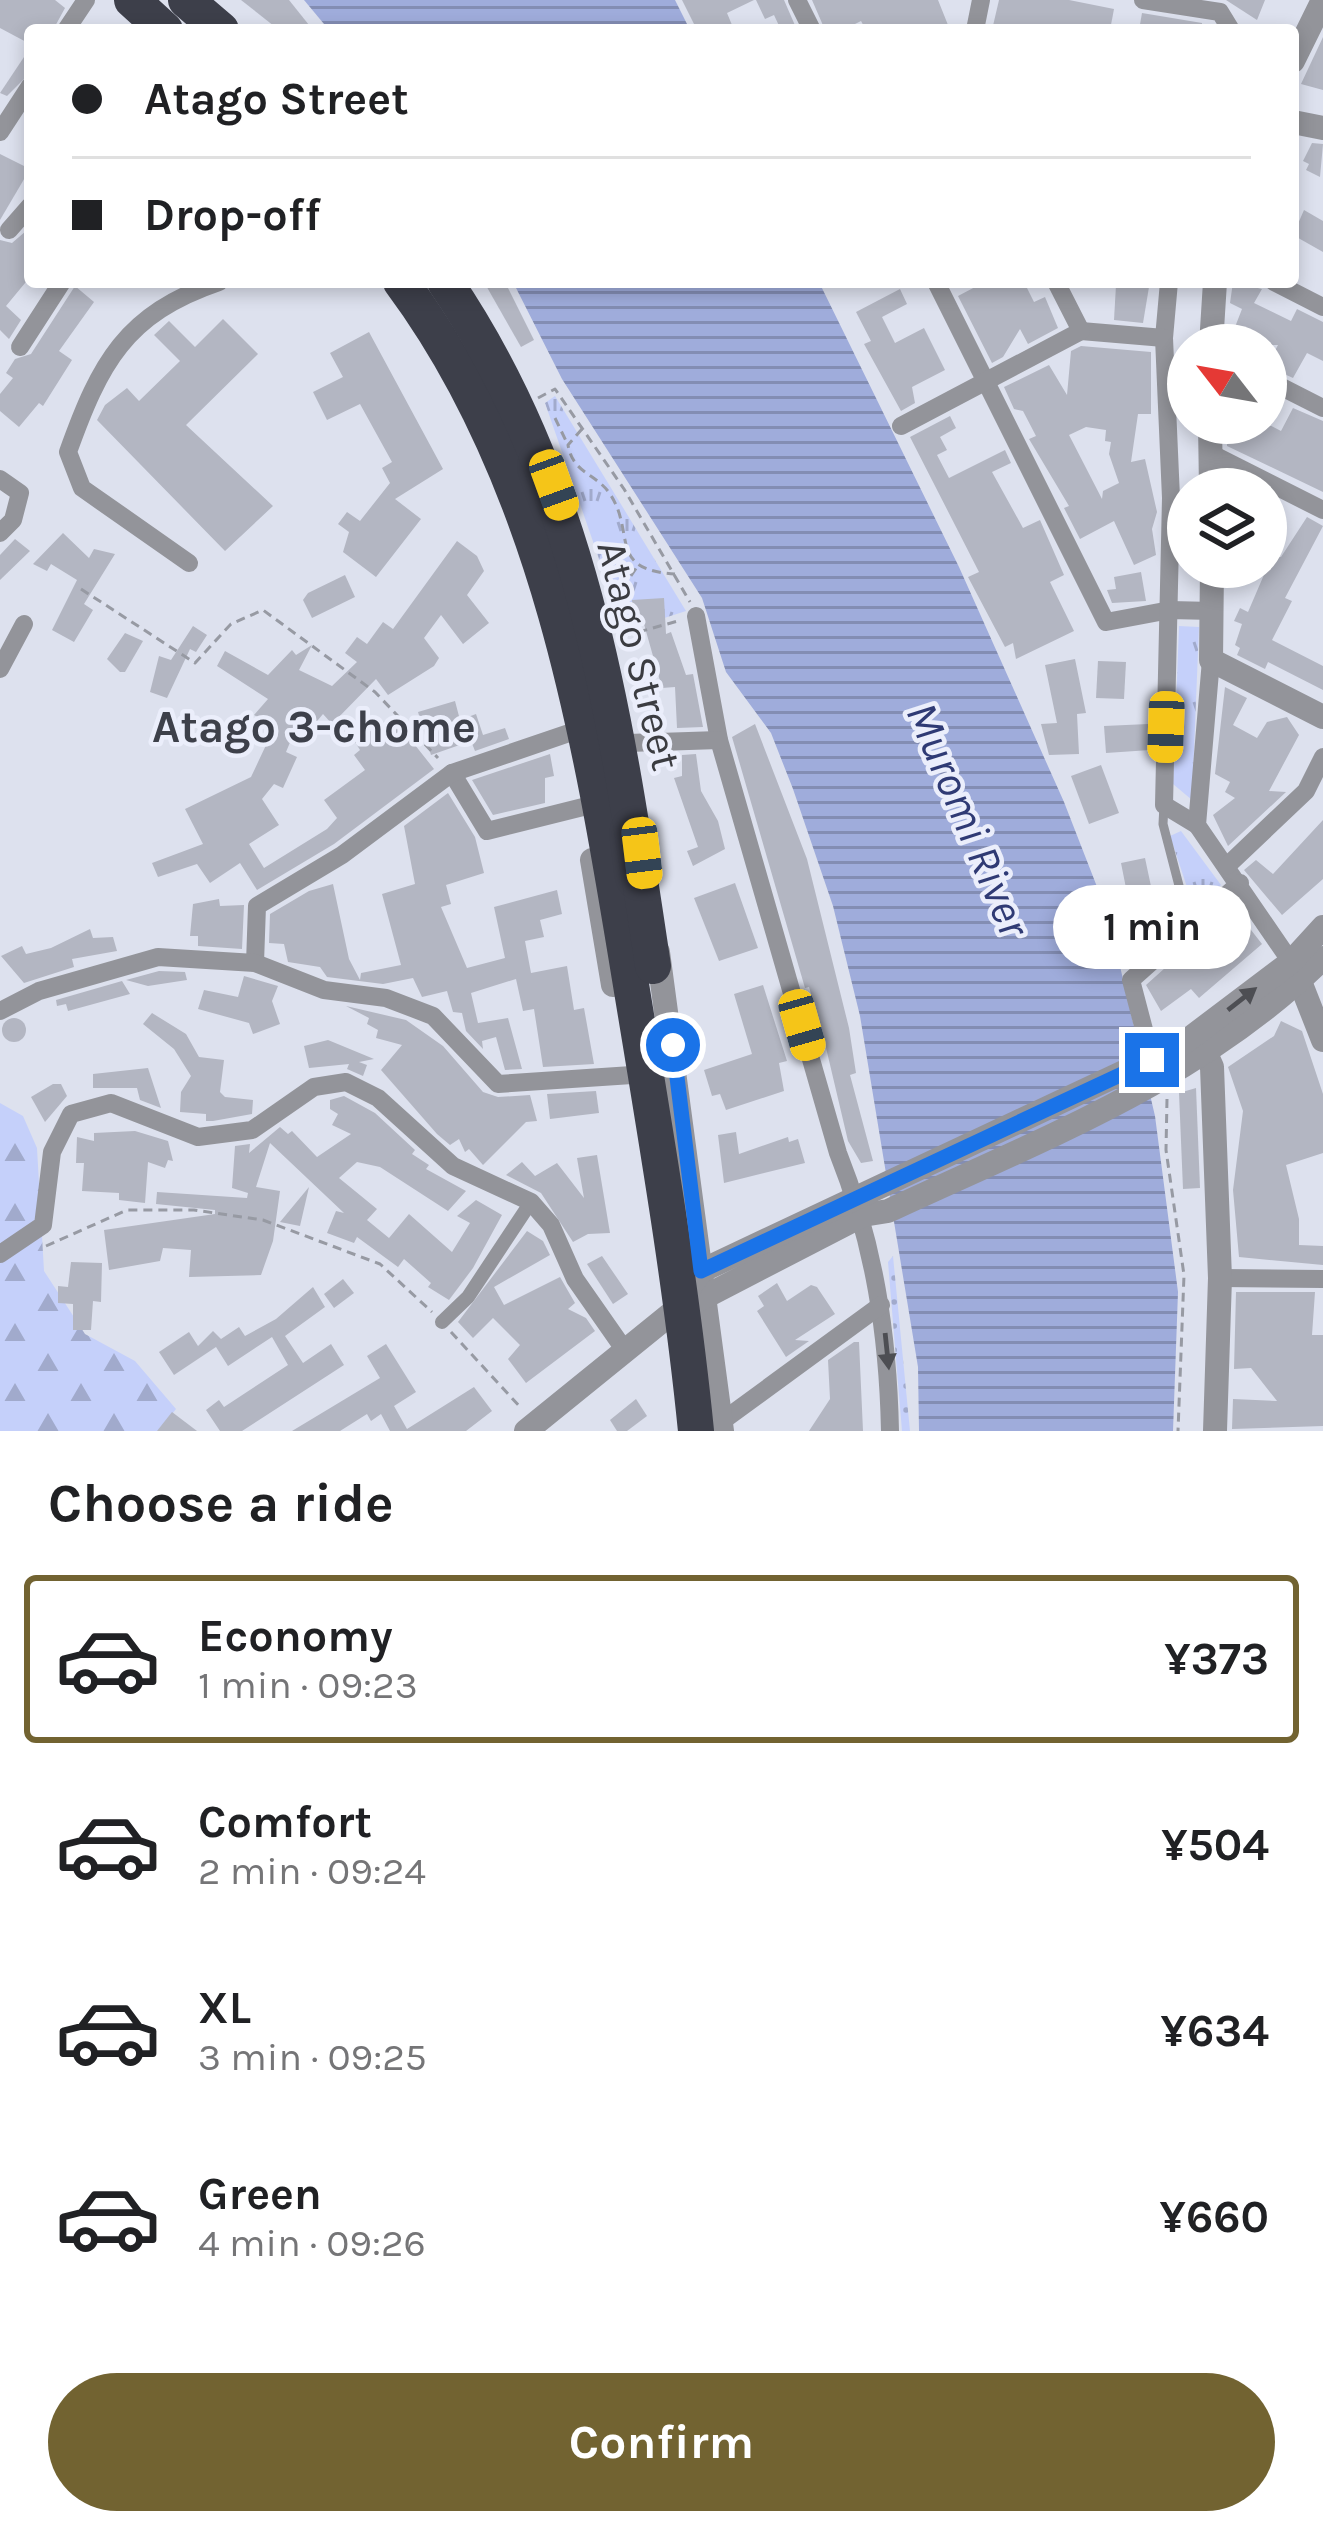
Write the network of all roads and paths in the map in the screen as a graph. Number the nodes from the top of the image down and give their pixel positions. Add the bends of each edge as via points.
1 (132, 0) edge
2 (1143, 0) edge
3 (1323, 0) edge
4 (159, 24) edge
5 (1227, 24) edge
6 (1299, 49) edge
7 (24, 95) edge
8 (0, 133) edge
9 (58, 288) edge
10 (201, 288) edge
11 (405, 288) edge
12 (405, 288) edge
13 (434, 288) edge
14 (448, 288) edge
15 (449, 288) edge
16 (939, 288) edge
17 (1059, 288) edge
18 (1168, 288) edge
19 (1215, 288) edge
20 (1286, 288) edge
21 (1323, 307) edge
22 (1212, 324) edge
23 (1081, 332) junction
24 (477, 334) junction
25 (1164, 338) junction
26 (20, 347) dead end
27 (986, 383) junction
28 (1287, 389) edge
29 (528, 403) junction
30 (1323, 407) edge
31 (570, 410) junction
32 (555, 418) junction
33 (547, 422) dead end
34 (901, 426) dead end
35 (583, 429) junction
36 (1210, 444) edge
37 (568, 446) junction
38 (1210, 452) junction
39 (1210, 468) edge
40 (0, 479) edge
41 (1323, 510) edge
42 (0, 533) edge
43 (189, 563) dead end
44 (638, 566) junction
45 (676, 574) junction
46 (1212, 588) edge
47 (81, 589) dead end
48 (1170, 610) junction
49 (1213, 611) junction
50 (614, 612) dead end
51 (696, 616) junction
52 (24, 624) dead end
53 (621, 637) dead end
54 (1211, 660) junction
55 (0, 669) edge
56 (1323, 717) edge
57 (572, 732) junction
58 (719, 740) junction
59 (628, 743) junction
60 (1323, 758) edge
61 (452, 772) junction
62 (1164, 805) junction
63 (583, 807) junction
64 (1197, 825) junction
65 (1228, 866) junction
66 (1240, 883) junction
67 (1190, 928) junction
68 (1323, 928) edge
69 (1323, 958) edge
70 (255, 963) junction
71 (1296, 971) junction
72 (0, 1011) edge
73 (1323, 1040) edge
74 (1207, 1056) junction
75 (1152, 1060) junction
76 (632, 1075) junction
77 (1159, 1088) junction
78 (531, 1202) junction
79 (873, 1203) junction
80 (3, 1253) edge
81 (701, 1271) junction
82 (1220, 1277) junction
83 (1323, 1279) edge
84 (702, 1299) junction
85 (880, 1305) junction
86 (673, 1312) junction
87 (442, 1322) junction
88 (626, 1352) junction
89 (530, 1428) edge
90 (710, 1429) edge
91 (890, 1431) edge
92 (1178, 1431) edge
93 (1215, 1431) edge

1 - 4 highway
2 - 5 street via 1220,12
3 - 6 street
7 - 8 street
9 - 26 street
10 - 43 street via 132,327 68,452 82,488
11 - 57 street, Atago Street via 446,351 517,502 557,638
12 - 90 highway, bridge via 511,482 562,640 616,892
13 - 24 highway
14 - 90 highway, bridge via 530,436 598,634 632,824
15 - 24 street, Atago Street
16 - 27 street
17 - 23 street
18 - 25 street
19 - 22 street
20 - 21 street
23 - 25 street
23 - 27 street
24 - 29 street, Atago Street
25 - 48 street
27 - 34 street
27 - 48 street via 1106,622
28 - 30 street
29 - 31 path via 555,389
29 - 59 street, Atago Street via 583,566
31 - 32 path
31 - 35 path
32 - 33 path
32 - 37 path
35 - 37 path
35 - 45 path
36 - 38 street
37 - 44 path via 577,468 612,496 623,544
38 - 39 street
38 - 41 street
40 - 42 street via 20,493
44 - 45 path
44 - 50 path via 624,586 628,608
45 - 51 path
46 - 49 street
47 - 61 path via 195,663 231,624 263,610 375,692
48 - 49 street
48 - 62 street
49 - 54 street
51 - 53 path
51 - 58 street
52 - 55 street
54 - 56 street
54 - 64 street
57 - 61 street
57 - 63 street, Atago Street
58 - 59 street
58 - 79 street via 838,1153
59 - 81 street, Atago Street
60 - 65 street via 1306,791
61 - 63 street via 487,830
61 - 70 street via 342,855 257,906
62 - 64 street
62 - 67 lane
63 - 76 street, Atago Street
64 - 65 street
65 - 66 street
66 - 67 street
66 - 71 street
67 - 75 street via 1132,980
68 - 71 street
69 - 71 street
70 - 72 street via 158,957 38,991
70 - 76 street via 324,990 386,998 433,1016 498,1084
71 - 73 street
71 - 74 street
75 -> 71 street
74 - 77 street
74 - 82 street
75 - 79 street
76 - 86 street, Atago Street
77 - 79 street
77 - 92 path via 1171,1121 1166,1150 1184,1275
78 - 80 street via 454,1166 378,1098 346,1082 314,1087 252,1130 198,1137 111,1103 71,1114 52,1152 43,1225
78 - 87 street
78 - 88 street
79 - 81 street
79 - 84 street
79 - 85 street
80 - 87 path via 53,1244 127,1210 263,1220 380,1264
81 - 84 street, Atago Street
81 - 86 street
82 - 83 street
82 - 93 street
84 - 86 street
84 - 90 street, Atago Street
85 - 90 street
85 -> 91 street
86 - 88 street
86 - 90 street, Atago Street
87 - 89 path
88 - 89 street

